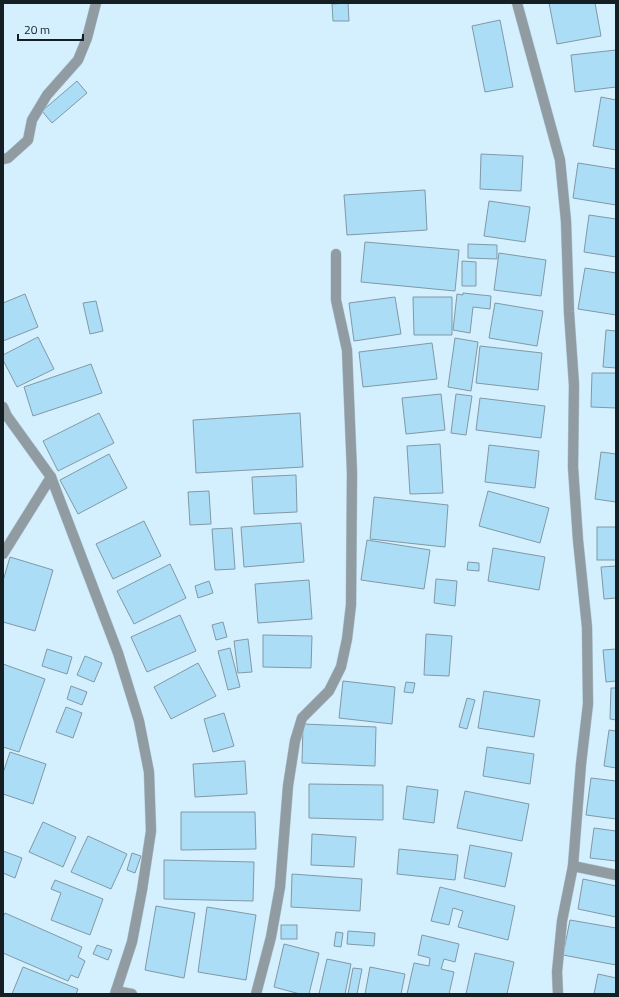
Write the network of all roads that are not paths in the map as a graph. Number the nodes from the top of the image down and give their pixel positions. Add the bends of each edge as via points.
1 (96, 3) edge
2 (517, 3) edge
3 (3, 159) edge
4 (336, 254) dead end
5 (3, 407) edge
6 (51, 477) junction
7 (3, 554) edge
8 (573, 866) junction
9 (616, 875) edge
10 (116, 992) edge
11 (132, 994) edge
12 (256, 994) edge
13 (558, 994) edge

1 - 3 street via 78,60 47,95 32,120 28,140 8,158
2 - 8 street via 560,160 566,220 574,385 573,467 587,627 588,704
4 - 12 street via 336,300 347,350 352,473 348,632 341,667 328,691 302,718 295,740 288,786 280,887 271,937
5 - 6 street
6 - 7 street
6 - 10 street via 118,653 139,722 148,772 150,831 146,860 132,942
8 - 9 street
8 - 13 street via 562,921 557,972
10 - 11 street

